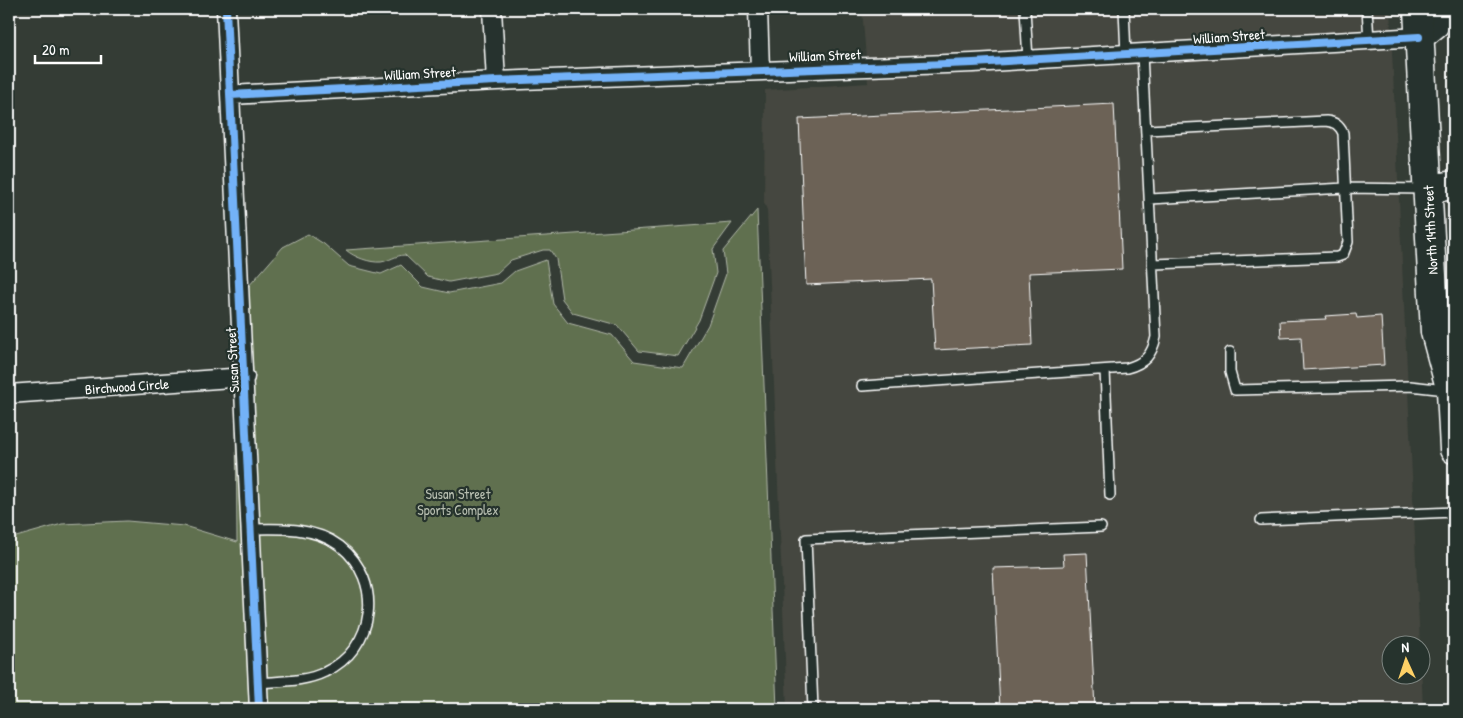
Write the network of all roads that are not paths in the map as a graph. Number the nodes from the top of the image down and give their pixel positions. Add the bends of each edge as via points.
1 (226, 9) edge
2 (492, 9) edge
3 (758, 9) edge
4 (1025, 9) edge
5 (1124, 9) edge
6 (1367, 9) edge
7 (1418, 9) edge
8 (1445, 9) edge
9 (1419, 37) junction
10 (1369, 40) junction
11 (1134, 54) junction
12 (1028, 60) junction
13 (760, 70) junction
14 (496, 81) junction
15 (231, 95) junction
16 (1147, 130) junction
17 (1441, 187) edge
18 (1345, 188) junction
19 (1150, 199) junction
20 (1154, 264) junction
21 (1230, 352) dead end
22 (1105, 370) junction
23 (245, 377) junction
24 (862, 386) dead end
25 (1453, 387) edge
26 (9, 394) edge
27 (1454, 449) edge
28 (1110, 495) dead end
29 (1454, 512) edge
30 (1261, 520) dead end
31 (1101, 527) dead end
32 (251, 529) junction
33 (258, 683) junction
34 (259, 709) edge
35 (813, 709) edge

1 - 15 street, Susan Street
2 - 14 street
3 - 13 street
4 - 12 lane
5 - 11 lane
6 - 10 lane
7 - 9 main road, North 14th Street
8 - 9 main road
9 - 10 street, William Street
9 - 17 main road, North 14th Street
10 - 11 street, William Street
11 - 12 street, William Street
11 - 16 lane
12 - 13 street, William Street
13 - 14 street, William Street
14 - 15 street, William Street
15 - 23 street, Susan Street
16 - 18 lane via 1333,122 1340,126 1343,134
16 - 19 lane
17 - 18 lane
17 - 25 main road, North 14th Street via 1436,332
18 - 19 lane
18 - 20 lane via 1348,242 1343,255
19 - 20 lane
20 - 22 lane via 1156,337 1153,351 1138,365
21 - 25 lane via 1230,372 1235,390
22 - 24 lane
22 - 28 lane
23 - 26 street, Birchwood Circle
23 - 32 street, Susan Street
25 - 27 main road, North 14th Street
29 - 30 lane
31 - 35 lane via 806,539
32 - 33 street, Susan Street
32 - 33 lane via 293,529 321,536 340,546 355,562 369,592 368,622 361,640 338,665 304,679
33 - 34 street, Susan Street

